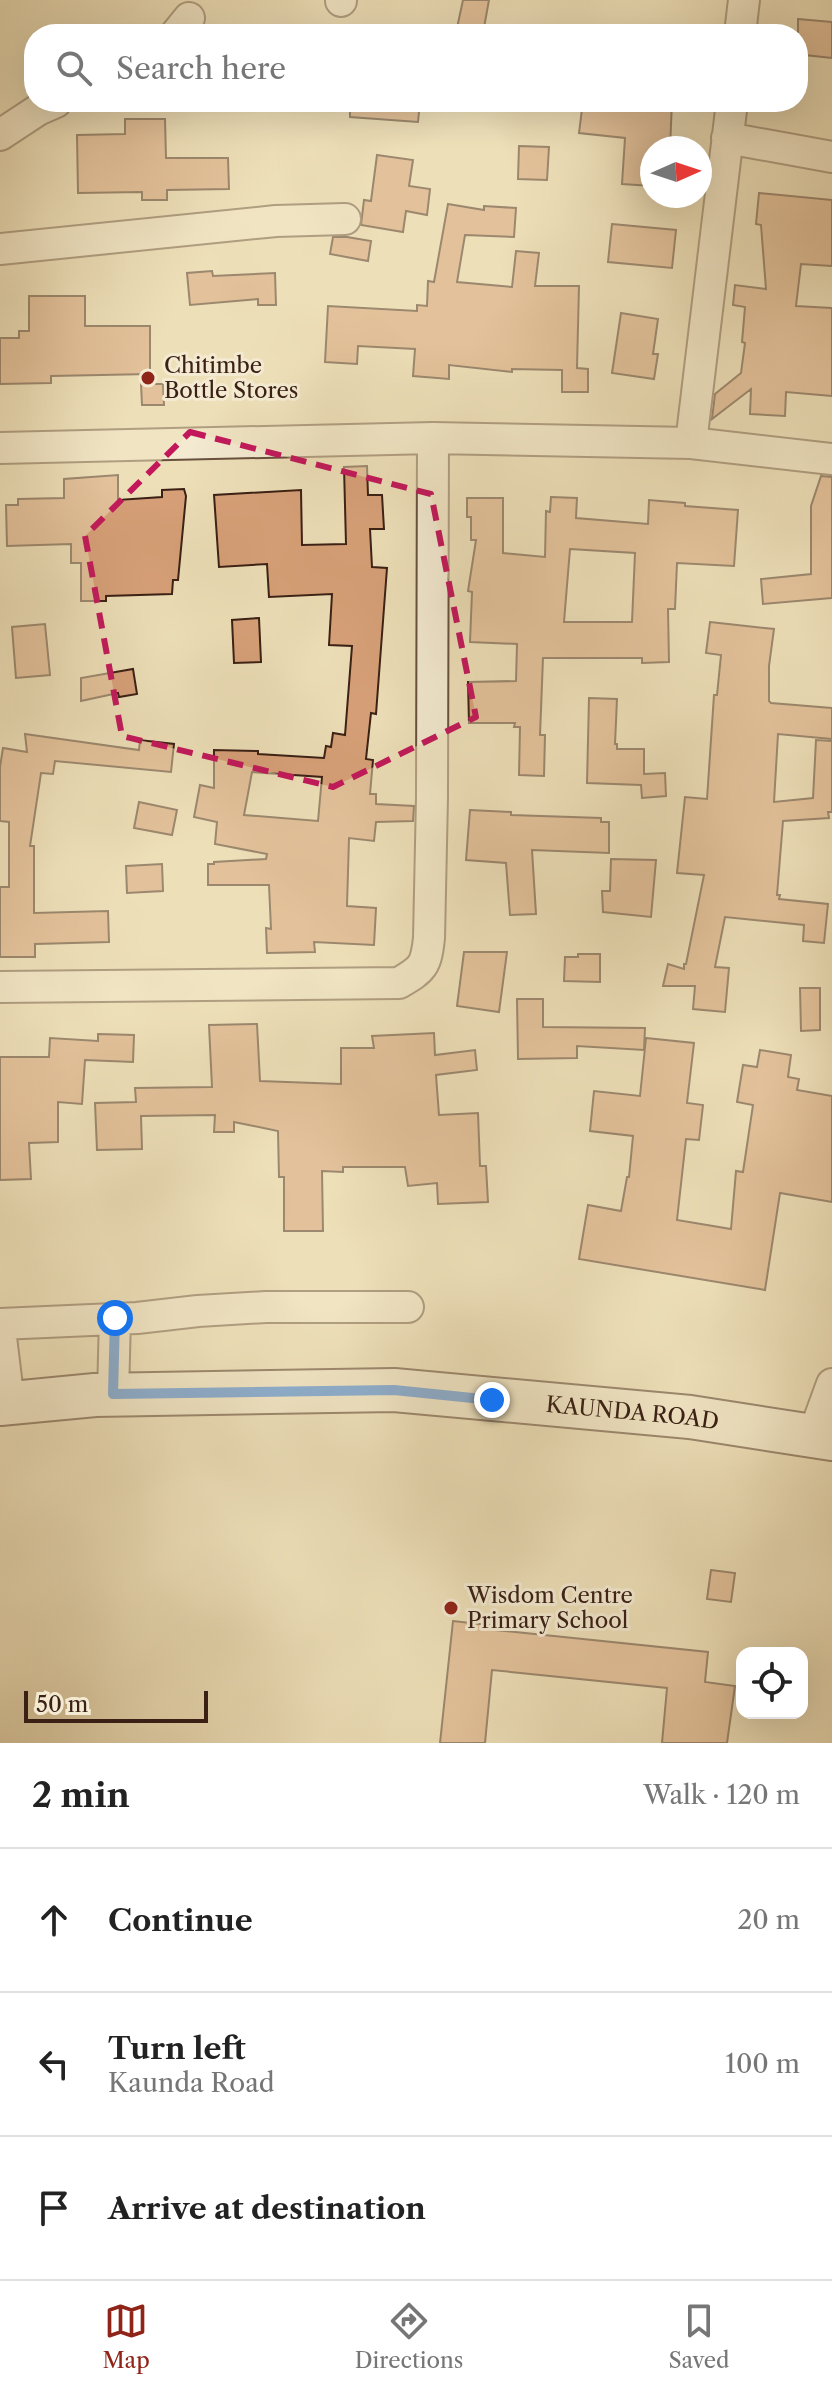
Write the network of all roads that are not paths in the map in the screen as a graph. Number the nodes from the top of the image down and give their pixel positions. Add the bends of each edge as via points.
1 (744, 0) edge
2 (741, 24) edge
3 (35, 112) edge
4 (731, 112) edge
5 (0, 135) edge
6 (727, 138) junction
7 (832, 157) edge
8 (345, 219) dead end
9 (0, 249) edge
10 (433, 438) junction
11 (691, 443) junction
12 (0, 448) edge
13 (832, 459) edge
14 (0, 987) edge
15 (408, 1307) dead end
16 (115, 1318) junction
17 (0, 1326) edge
18 (832, 1384) edge
19 (113, 1394) junction
20 (5, 1404) edge
21 (822, 1438) edge

1 - 2 street
3 - 5 street
4 - 6 street
6 - 7 street
6 - 11 street
8 - 9 street
10 - 11 street
10 - 12 street
10 - 14 street via 429,938 419,972 399,983
11 - 13 street
15 - 16 street via 266,1307
16 - 17 street
16 - 19 street
17 - 20 street
18 - 21 street
19 - 20 main road, KAUNDA ROAD
19 - 21 main road, KAUNDA ROAD via 394,1390 690,1417

